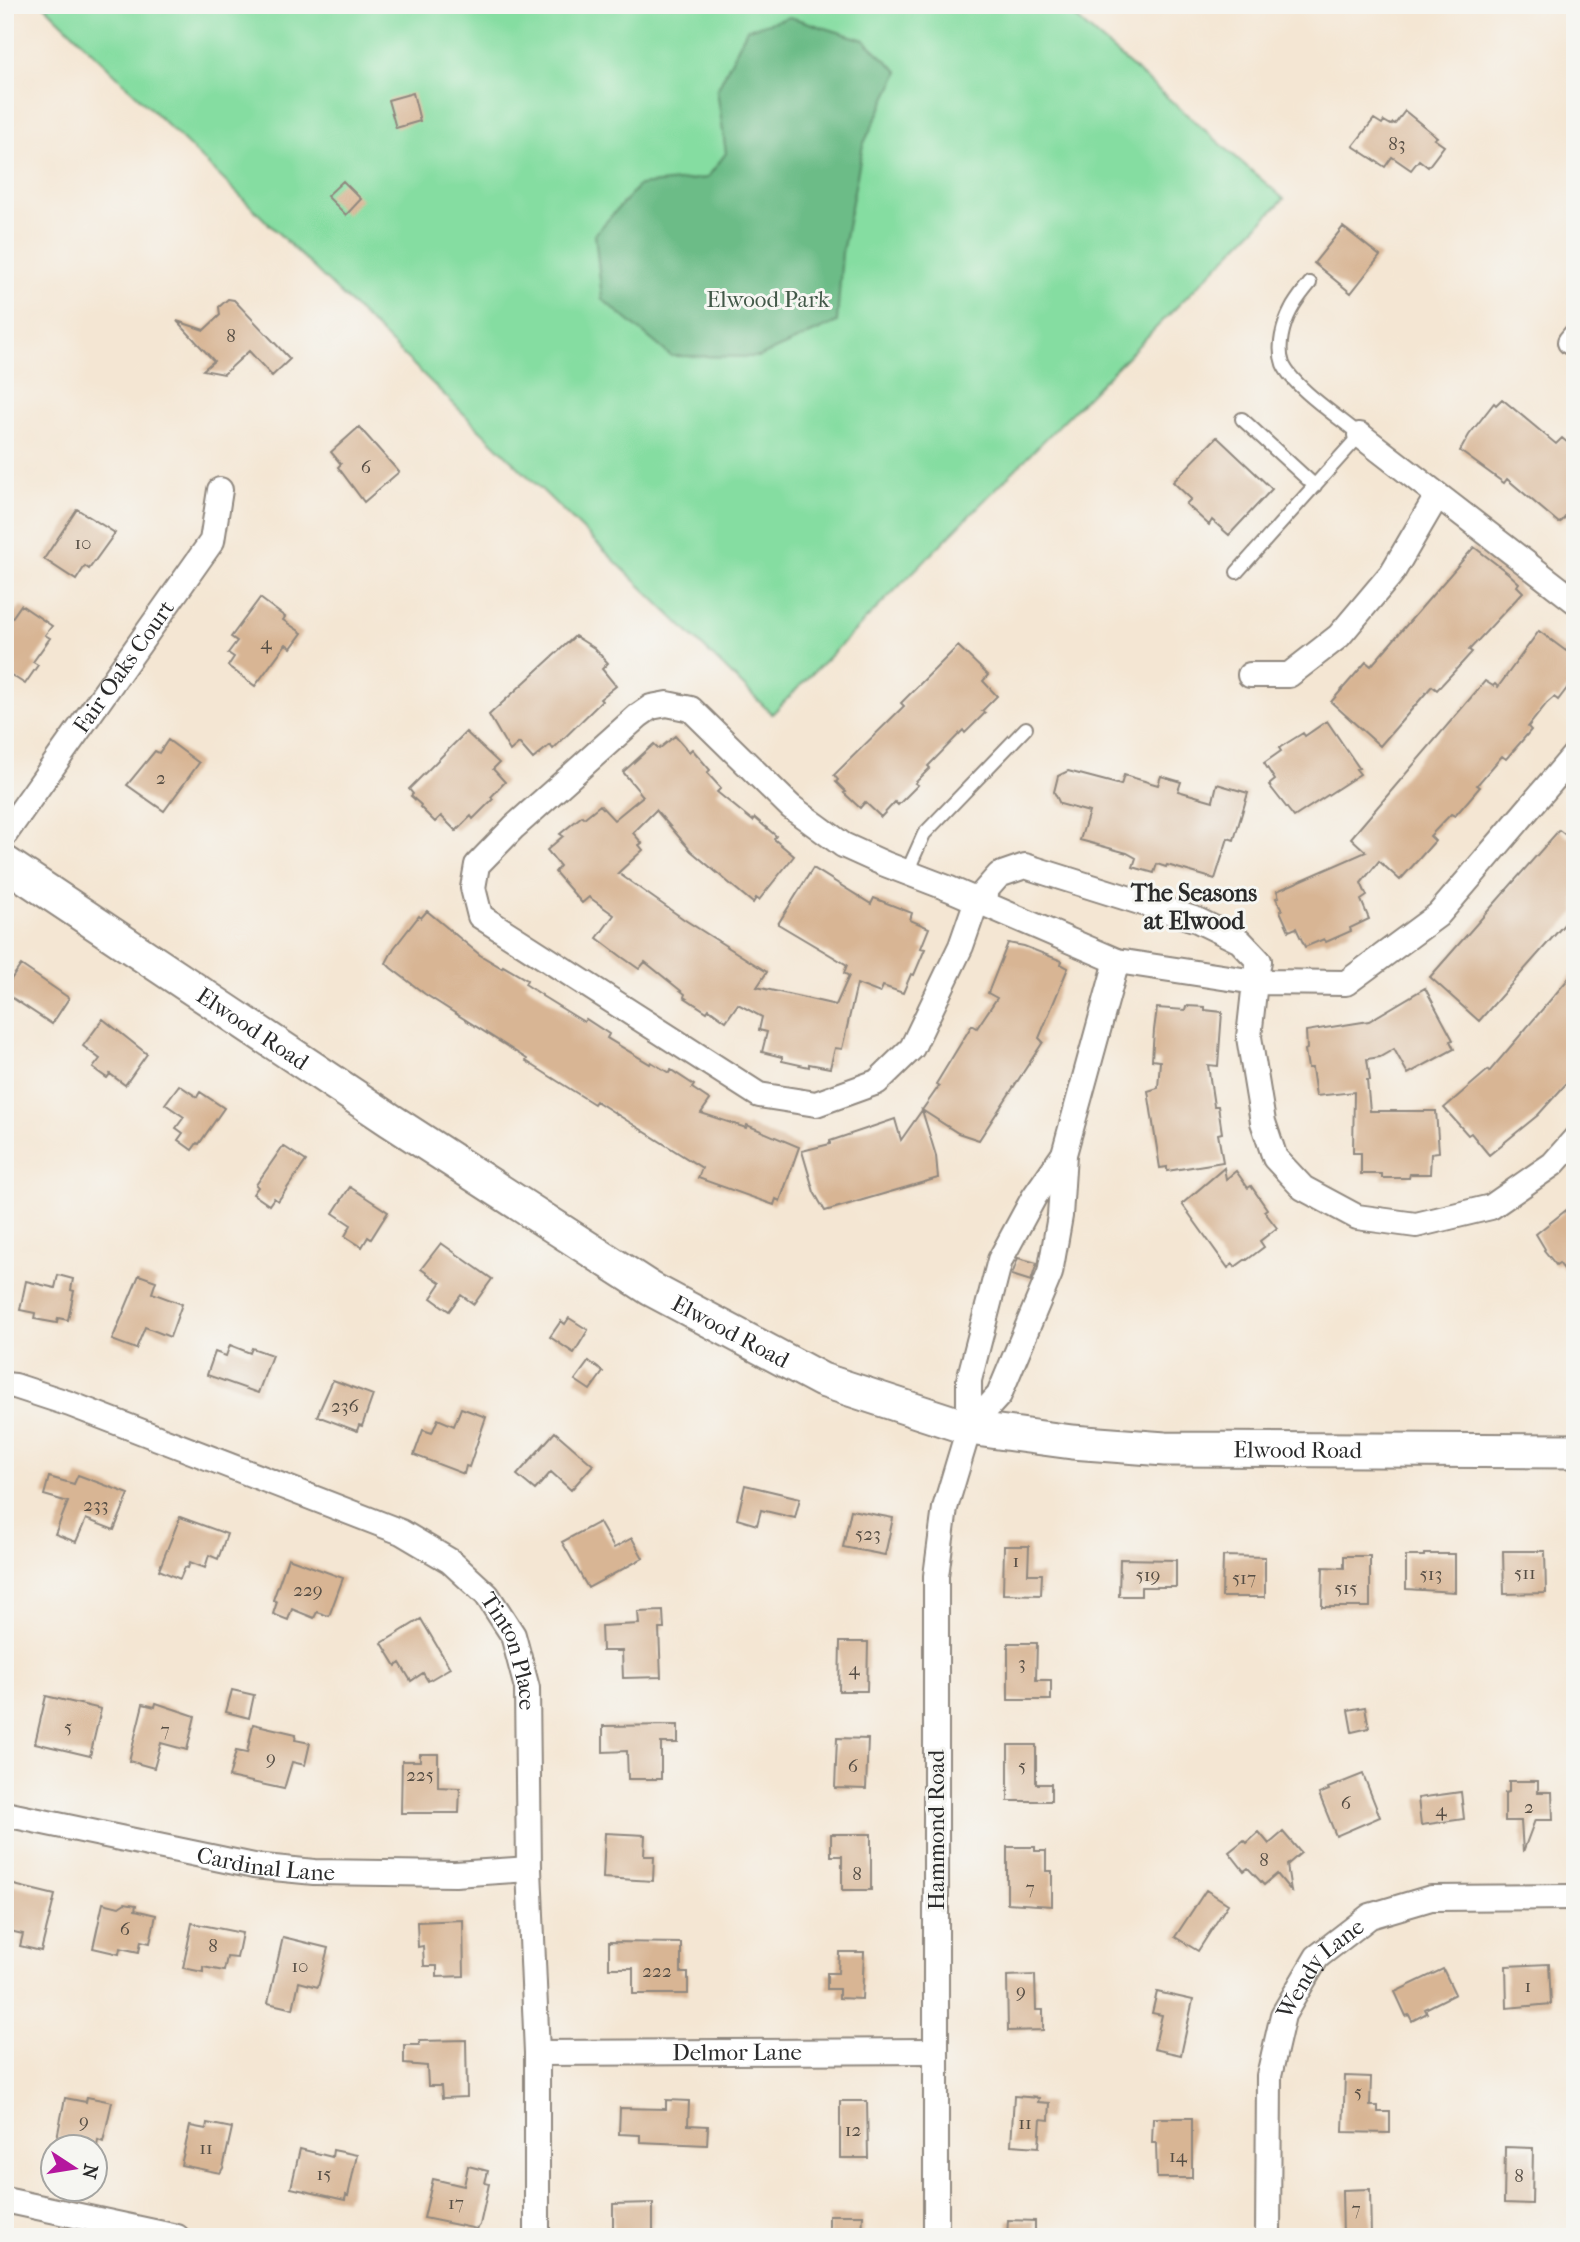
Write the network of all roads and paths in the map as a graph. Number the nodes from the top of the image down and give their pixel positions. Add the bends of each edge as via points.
1 (1310, 283) dead end
2 (1242, 419) dead end
3 (1360, 435) junction
4 (1315, 486) junction
5 (220, 489) dead end
6 (1437, 496) junction
7 (1237, 572) dead end
8 (1575, 601) edge
9 (1250, 675) dead end
10 (1026, 728) dead end
11 (1575, 754) edge
12 (5, 834) edge
13 (5, 863) edge
14 (907, 872) junction
15 (977, 900) junction
16 (1117, 961) junction
17 (1255, 982) junction
18 (1575, 1139) edge
19 (1064, 1154) junction
20 (5, 1385) edge
21 (969, 1428) junction
22 (1575, 1451) edge
23 (5, 1814) edge
24 (529, 1869) junction
25 (1575, 1897) edge
26 (935, 2052) junction
27 (537, 2053) junction
28 (5, 2200) edge
29 (177, 2237) edge
30 (537, 2237) edge
31 (936, 2237) edge
32 (1268, 2237) edge

1 - 3 lane via 1283,330 1283,364 1302,388
2 - 4 lane
3 - 4 lane
3 - 6 street
4 - 7 lane
5 - 12 street, Fair Oaks Court via 212,541
6 - 8 street
6 - 9 street via 1392,573 1339,636 1289,675
10 - 14 lane via 924,834
11 - 17 street via 1438,915 1346,983
13 - 21 main road, Elwood Road via 651,1289 822,1380
14 - 15 street
14 - 15 street via 843,845 791,807 691,709 667,704 651,706 638,716 514,827 477,864 473,888 480,916 759,1095 816,1104 877,1082 912,1048 961,946
15 - 16 street
15 - 17 street via 999,875 1025,866 1197,920 1240,941 1259,961
16 - 17 street
16 - 19 street
17 - 18 street via 1249,1037 1263,1122 1275,1157 1303,1188 1356,1217 1416,1224 1491,1207 1553,1164
19 - 21 street via 999,1260 969,1380
19 - 21 street via 1050,1273 999,1395
20 - 24 street, Tinton Place via 70,1404 401,1532 460,1569 487,1595 513,1635 527,1688
21 - 22 main road, Elwood Road via 1165,1449
21 - 26 street, Hammond Road via 945,1508 936,1576
23 - 24 street, Cardinal Lane via 254,1866 455,1874
24 - 27 street, Tinton Place
25 - 32 street, Wendy Lane via 1431,1898 1370,1916 1317,1956 1283,2015 1269,2076
26 - 27 street, Delmor Lane
26 - 31 street, Hammond Road
27 - 30 street, Tinton Place
28 - 29 street

